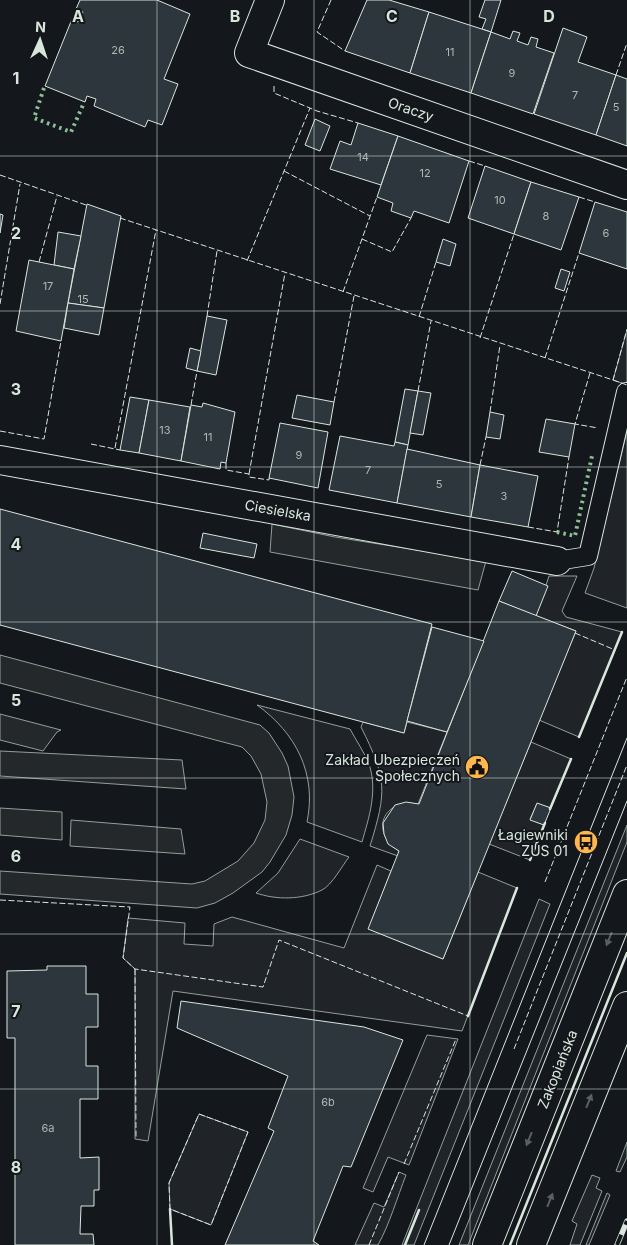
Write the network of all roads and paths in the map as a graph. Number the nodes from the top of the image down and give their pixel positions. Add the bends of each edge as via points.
1 (270, 0) edge
2 (627, 185) edge
3 (626, 392) edge
4 (0, 460) edge
5 (557, 560) joint
6 (627, 894) edge
7 (627, 1006) edge
8 (487, 1245) edge
9 (531, 1245) edge

1 - 2 street, Oraczy via 249,53
3 - 5 lane via 588,556
4 - 5 street, Ciesielska
6 -> 8 street, Zakopiańska
9 -> 7 street

